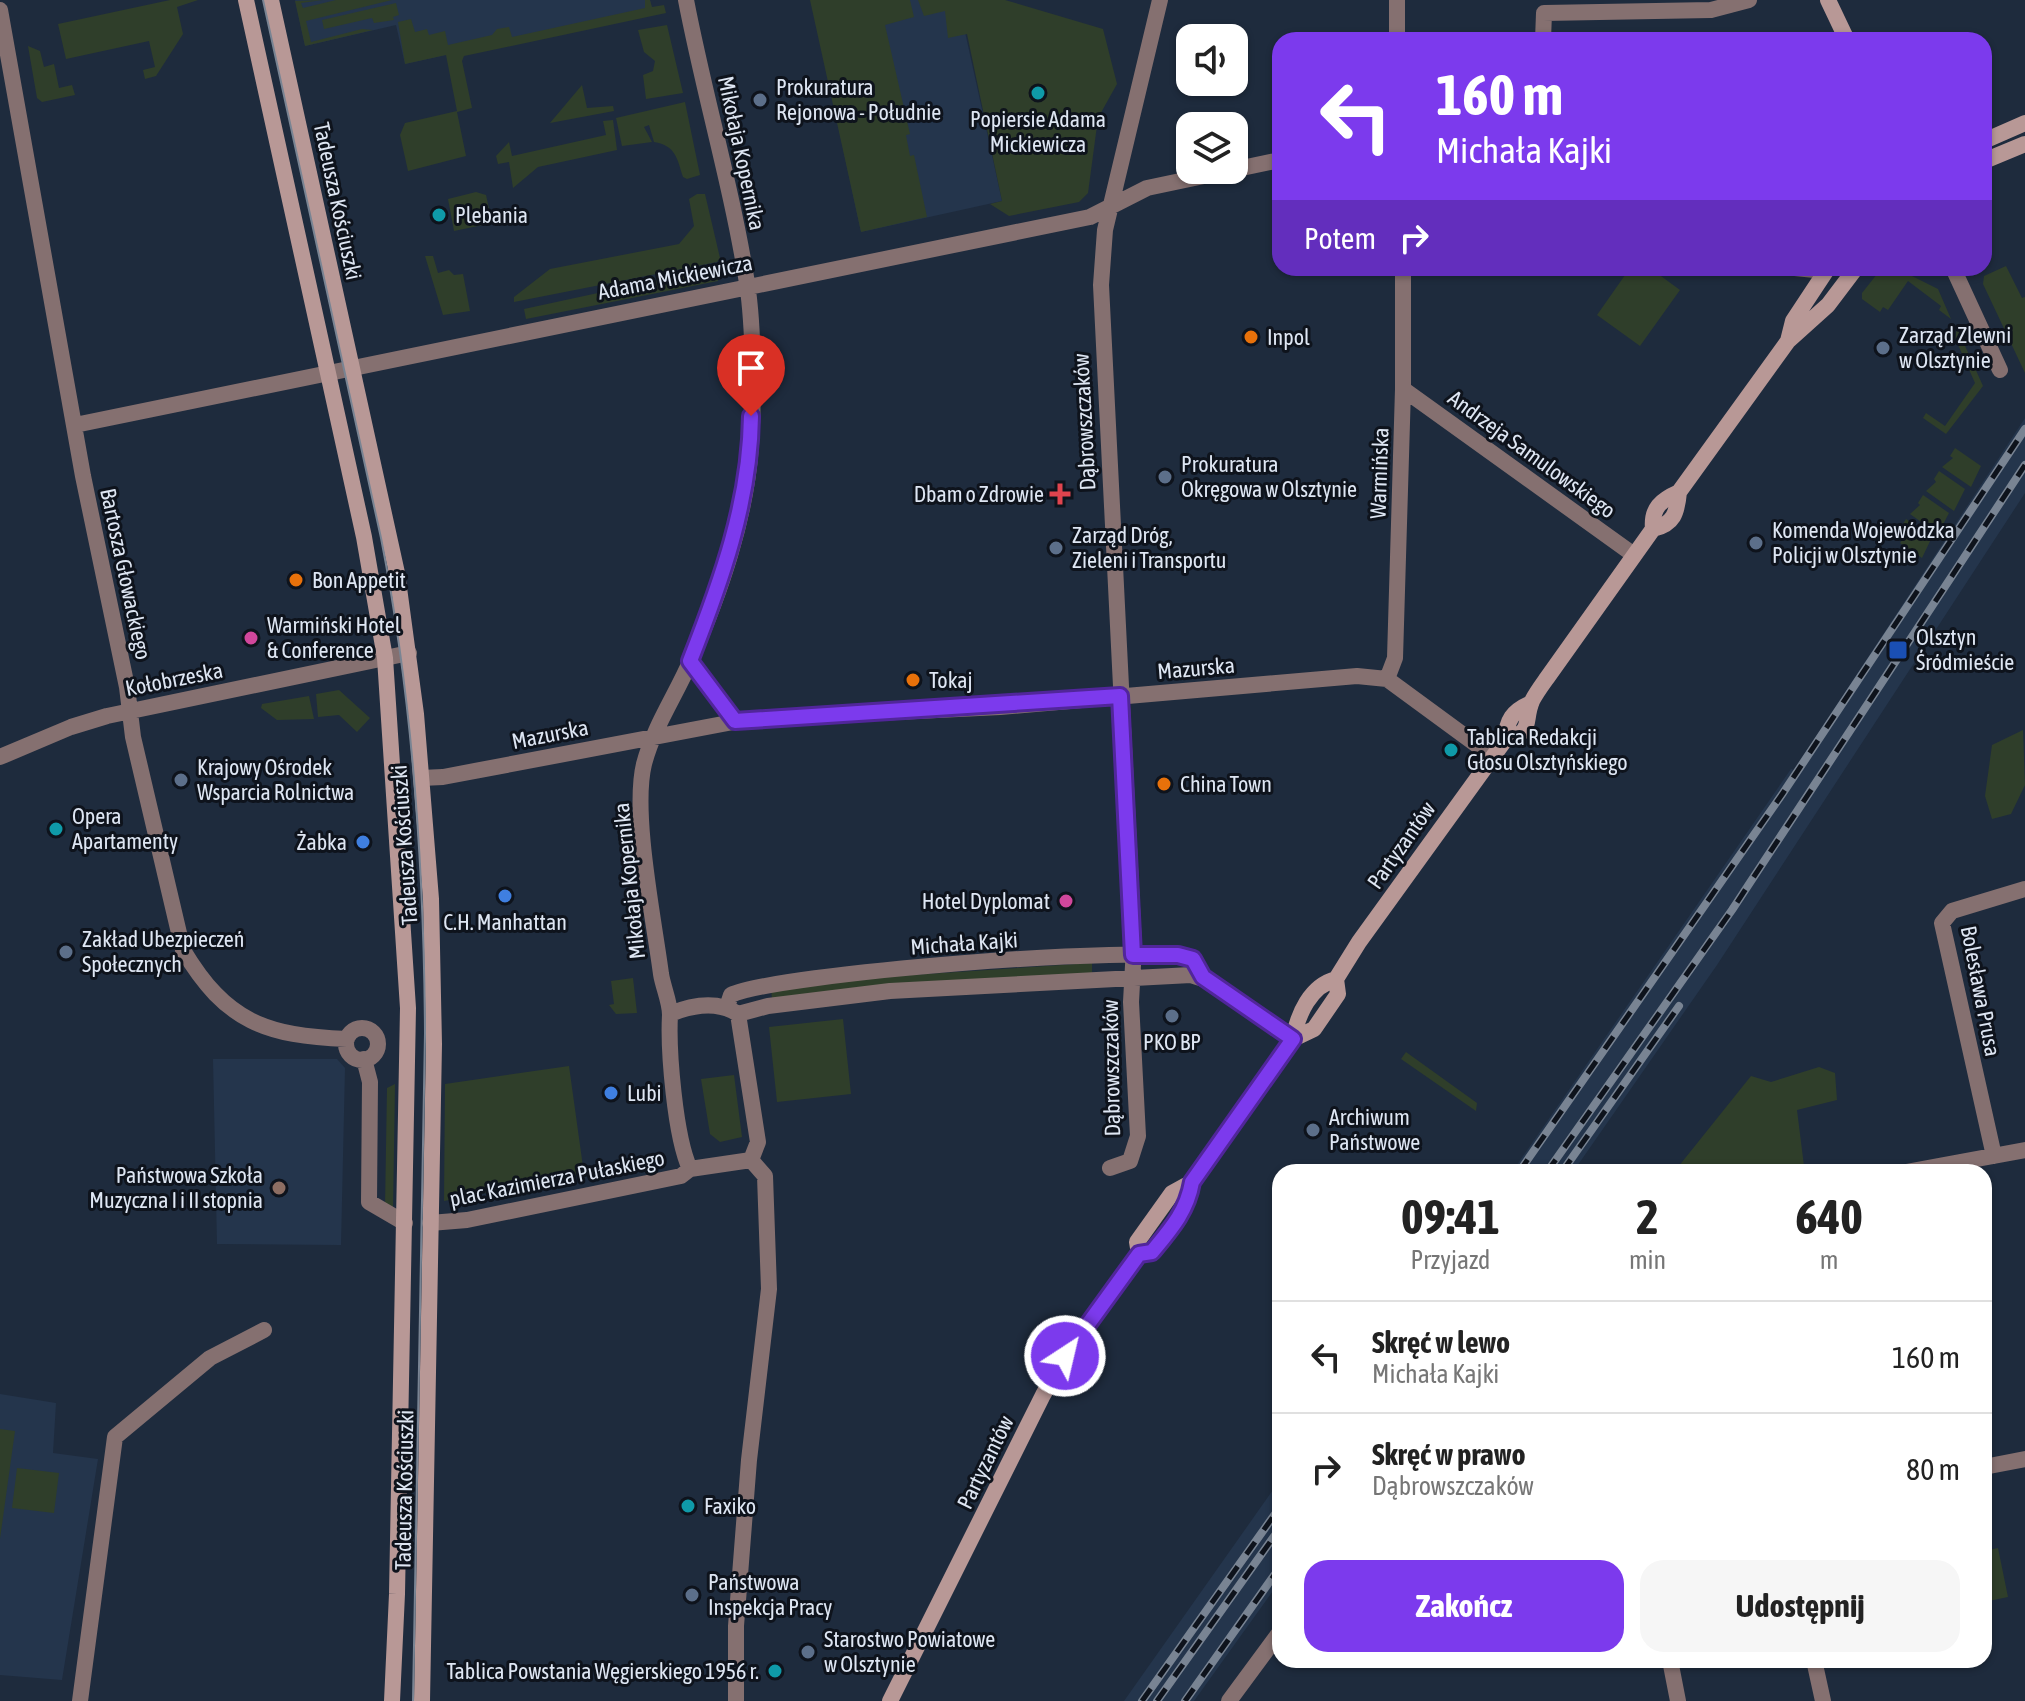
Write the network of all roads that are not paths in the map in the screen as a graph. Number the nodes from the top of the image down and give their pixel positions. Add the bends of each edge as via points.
1 (246, 0) edge
2 (271, 0) edge
3 (686, 0) edge
4 (1160, 0) edge
5 (1397, 0) edge
6 (1749, 0) edge
7 (1828, 0) edge
8 (0, 10) edge
9 (1397, 32) edge
10 (1543, 32) edge
11 (1843, 32) edge
12 (2025, 123) edge
13 (1992, 137) edge
14 (2025, 144) edge
15 (1992, 158) edge
16 (1272, 162) edge
17 (1111, 205) junction
18 (1403, 276) edge
19 (1799, 276) edge
20 (1822, 276) edge
21 (1850, 276) edge
22 (1957, 276) edge
23 (747, 285) junction
24 (1809, 293) junction
25 (1788, 341) junction
26 (351, 367) junction
27 (2000, 370) dead end
28 (328, 372) junction
29 (1403, 389) junction
30 (75, 425) junction
31 (1634, 555) junction
32 (409, 653) junction
33 (385, 658) junction
34 (690, 661) junction
35 (1387, 679) junction
36 (1120, 696) junction
37 (130, 710) junction
38 (735, 721) junction
39 (653, 736) junction
40 (1492, 756) junction
41 (0, 757) edge
42 (421, 778) junction
43 (2025, 889) edge
44 (1133, 955) junction
45 (1203, 977) junction
46 (1132, 978) junction
47 (732, 1010) junction
48 (670, 1014) junction
49 (347, 1039) junction
50 (1293, 1039) junction
51 (364, 1059) junction
52 (2025, 1150) edge
53 (1994, 1156) junction
54 (751, 1160) junction
55 (1950, 1164) edge
56 (1110, 1168) dead end
57 (690, 1169) junction
58 (405, 1223) junction
59 (430, 1223) junction
60 (264, 1330) dead end
61 (2025, 1459) edge
62 (1992, 1465) edge
63 (1272, 1643) edge
64 (1672, 1668) edge
65 (1816, 1668) edge
66 (80, 1701) edge
67 (392, 1701) edge
68 (422, 1701) edge
69 (736, 1701) edge
70 (890, 1701) edge
71 (1229, 1701) edge
72 (1678, 1701) edge
73 (1823, 1701) edge

1 - 28 street, Tadeusza Kościuszki
2 - 26 street, Tadeusza Kościuszki
3 - 23 street, Mikołaja Kopernika
4 - 17 street, Dąbrowszczaków
5 - 9 street
6 - 10 street via 1711,10 1544,13
7 - 11 street
8 - 30 street, Bartosza Głowackiego
12 - 13 street
14 - 15 street
16 - 17 street, Adama Mickiewicza via 1147,188
17 - 23 street, Adama Mickiewicza via 1090,217
17 - 36 street, Dąbrowszczaków via 1101,337
18 - 29 street, Warmińska
19 - 24 street
20 - 24 street, Partyzantów
21 - 25 street, Partyzantów via 1828,305
22 - 27 street
23 - 26 street, Adama Mickiewicza
23 - 34 street, Mikołaja Kopernika via 751,446 744,499
24 - 25 street, Partyzantów
25 - 31 street, Partyzantów via 1679,492 1673,518 1653,529
26 - 28 street, Adama Mickiewicza
26 - 32 street, Tadeusza Kościuszki via 397,573
28 - 30 street, Adama Mickiewicza
28 - 33 street, Tadeusza Kościuszki
29 - 31 street, Andrzeja Samulowskiego
29 - 35 street, Warmińska via 1395,658
30 - 37 street, Bartosza Głowackiego
31 - 40 street, Partyzantów via 1531,703 1516,709 1506,723 1505,740
32 - 33 street, Kołobrzeska
32 - 42 street, Tadeusza Kościuszki
33 - 37 street, Kołobrzeska
33 - 58 street, Tadeusza Kościuszki via 408,1008
34 - 38 street
34 - 39 street, Mikołaja Kopernika
35 - 36 street, Mazurska via 1357,676
35 - 40 street
36 - 38 street, Mazurska
36 - 44 street, Dąbrowszczaków
37 - 41 street, Kołobrzeska via 71,727
37 - 49 street, Bartosza Głowackiego via 172,914 199,978 245,1019 296,1037
38 - 39 street, Mazurska
39 - 42 street, Mazurska
39 - 48 street, Mikołaja Kopernika via 640,799
40 - 50 street, Partyzantów via 1336,979 1321,983 1297,1017
42 - 59 street, Tadeusza Kościuszki via 433,979
43 - 53 street, Bolesława Prusa via 1952,911 1942,923
44 - 45 street, Michała Kajki via 1186,956
44 - 46 street, Dąbrowszczaków
44 - 47 street, Michała Kajki via 836,975 746,988 731,995
45 - 46 street, Michała Kajki
45 - 50 street, Michała Kajki
46 - 47 street, Michała Kajki via 890,991
46 - 56 street, Dąbrowszczaków via 1138,1139 1130,1161
47 - 48 street via 688,1007
47 - 54 street via 758,1142
48 - 57 street, plac Kazimierza Pułaskiego via 669,1040
49 - 51 street via 350,1054
49 - 51 street via 357,1029 372,1032 376,1051
50 - 70 street, Partyzantów via 1192,1182 1188,1205 1170,1231 1152,1252 1139,1254 1065,1356
51 - 58 street via 370,1082 369,1202
52 - 53 street
53 - 55 street
54 - 57 street, plac Kazimierza Pułaskiego
54 - 69 street via 765,1176 769,1289 736,1626
57 - 59 street, plac Kazimierza Pułaskiego via 653,1182
58 - 59 street
58 - 67 street, Tadeusza Kościuszki
59 - 68 street, Tadeusza Kościuszki
60 - 66 street via 210,1358 115,1437
61 - 62 street
63 - 71 street
64 - 72 street
65 - 73 street

